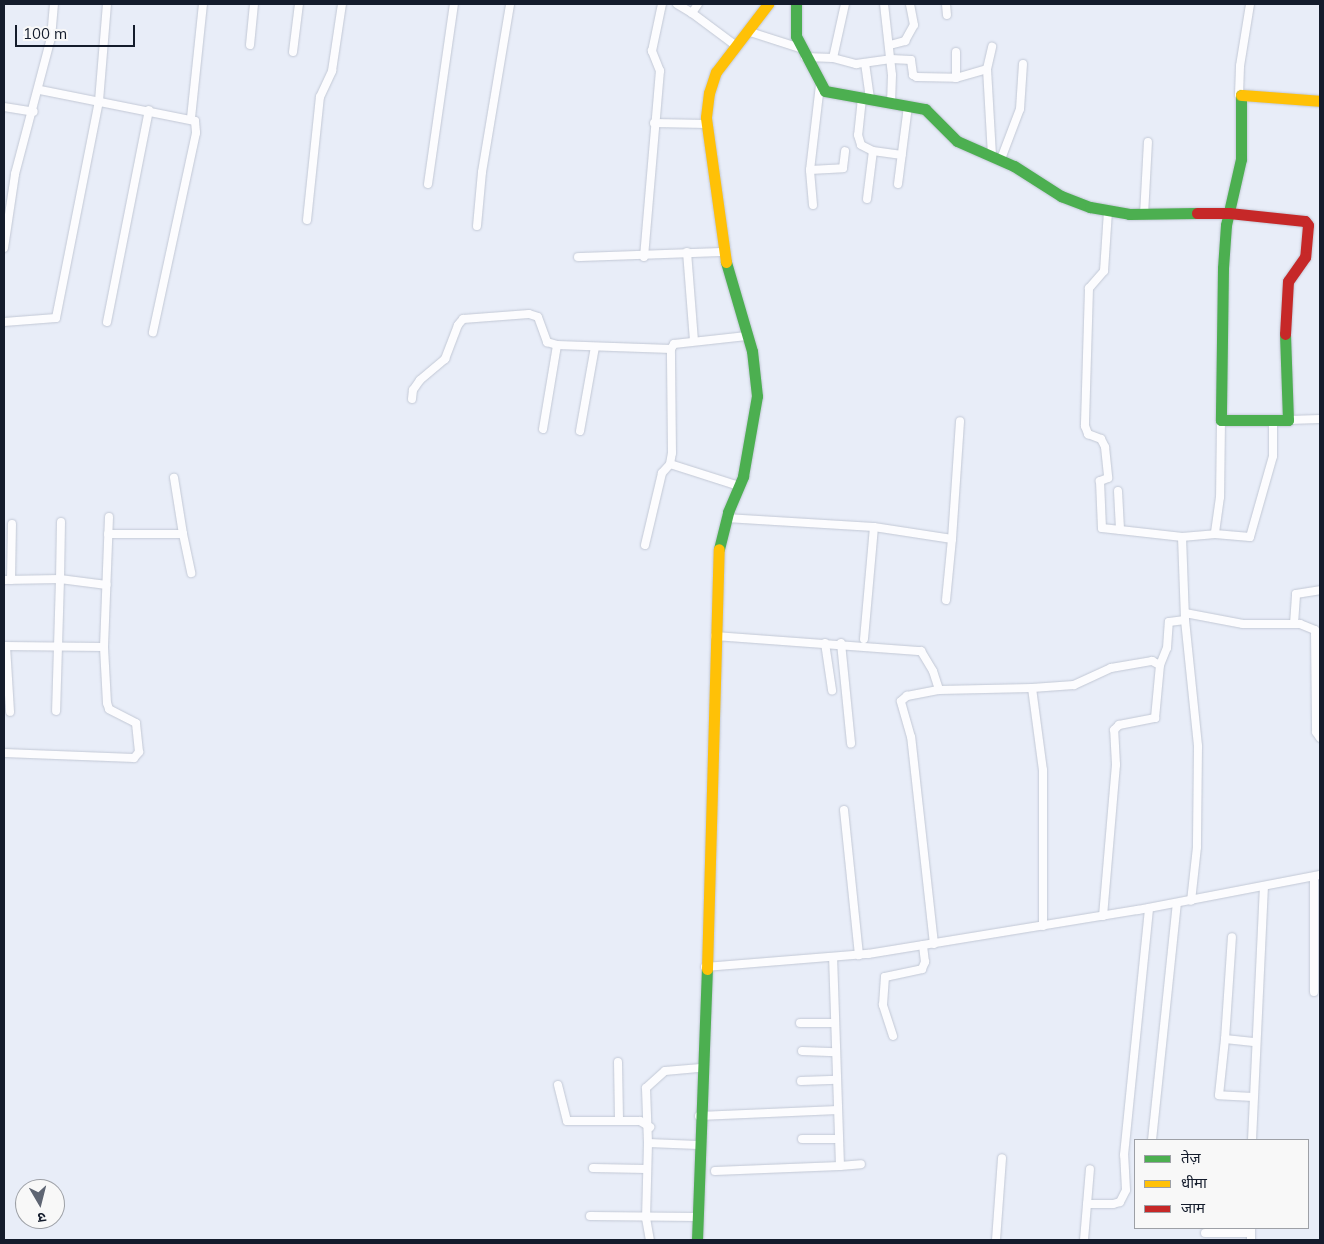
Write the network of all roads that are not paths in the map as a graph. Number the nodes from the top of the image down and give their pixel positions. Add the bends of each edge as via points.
1 (54, 4) edge
2 (107, 4) edge
3 (203, 4) edge
4 (254, 4) edge
5 (299, 4) edge
6 (342, 4) edge
7 (454, 4) edge
8 (510, 4) edge
9 (662, 4) edge
10 (677, 4) edge
11 (698, 4) edge
12 (768, 4) edge
13 (796, 4) edge
14 (845, 4) edge
15 (884, 4) edge
16 (910, 4) edge
17 (946, 4) edge
18 (1250, 4) edge
19 (692, 13) junction
20 (947, 15) dead end
21 (746, 31) junction
22 (250, 45) dead end
23 (735, 45) junction
24 (890, 45) junction
25 (992, 47) dead end
26 (293, 52) dead end
27 (802, 52) junction
28 (956, 52) dead end
29 (833, 58) junction
30 (891, 59) junction
31 (865, 63) junction
32 (1023, 64) dead end
33 (987, 69) junction
34 (956, 78) junction
35 (820, 85) junction
36 (40, 90) junction
37 (1239, 95) junction
38 (866, 98) junction
39 (99, 101) junction
40 (1320, 101) edge
41 (891, 102) junction
42 (908, 106) junction
43 (4, 107) edge
44 (149, 110) junction
45 (34, 112) junction
46 (190, 118) junction
47 (654, 123) junction
48 (707, 124) junction
49 (1148, 142) dead end
50 (845, 151) dead end
51 (873, 151) junction
52 (902, 155) junction
53 (996, 158) junction
54 (810, 170) junction
55 (428, 184) dead end
56 (898, 184) dead end
57 (867, 200) dead end
58 (813, 205) dead end
59 (1108, 211) junction
60 (1229, 213) junction
61 (1144, 215) junction
62 (307, 220) dead end
63 (477, 226) dead end
64 (4, 248) edge
65 (687, 252) junction
66 (724, 252) junction
67 (578, 257) dead end
68 (644, 257) junction
69 (4, 322) edge
70 (106, 322) dead end
71 (154, 332) dead end
72 (747, 336) junction
73 (694, 341) junction
74 (557, 345) junction
75 (595, 347) junction
76 (671, 349) junction
77 (412, 400) dead end
78 (1273, 419) junction
79 (1320, 419) edge
80 (1221, 420) junction
81 (1288, 420) junction
82 (960, 421) dead end
83 (543, 429) dead end
84 (580, 431) dead end
85 (670, 464) junction
86 (174, 478) dead end
87 (739, 486) junction
88 (1118, 491) dead end
89 (109, 517) dead end
90 (726, 518) junction
91 (61, 522) dead end
92 (12, 524) dead end
93 (874, 527) junction
94 (1120, 530) junction
95 (108, 534) junction
96 (183, 534) junction
97 (1215, 534) junction
98 (1182, 537) junction
99 (952, 539) junction
100 (645, 545) dead end
101 (191, 573) dead end
102 (60, 579) junction
103 (8, 580) edge
104 (106, 585) junction
105 (1320, 590) edge
106 (946, 600) dead end
107 (1185, 616) junction
108 (1294, 624) junction
109 (714, 636) junction
110 (864, 639) dead end
111 (825, 643) junction
112 (841, 643) junction
113 (5, 646) edge
114 (58, 646) junction
115 (104, 647) junction
116 (1160, 665) junction
117 (1032, 688) junction
118 (832, 690) dead end
119 (939, 690) junction
120 (56, 711) dead end
121 (10, 712) dead end
122 (1320, 738) edge
123 (851, 744) dead end
124 (4, 753) edge
125 (844, 810) dead end
126 (1317, 876) edge
127 (1264, 887) junction
128 (1191, 901) junction
129 (1177, 903) junction
130 (1149, 908) junction
131 (1103, 916) junction
132 (1043, 926) junction
133 (1232, 936) dead end
134 (934, 944) junction
135 (923, 945) junction
136 (859, 955) junction
137 (833, 958) junction
138 (705, 967) junction
139 (1314, 992) dead end
140 (800, 1023) dead end
141 (835, 1023) junction
142 (893, 1036) dead end
143 (1225, 1039) junction
144 (1256, 1042) junction
145 (802, 1051) dead end
146 (836, 1052) junction
147 (618, 1062) dead end
148 (701, 1068) junction
149 (837, 1080) junction
150 (801, 1081) dead end
151 (558, 1085) dead end
152 (1253, 1097) junction
153 (838, 1110) junction
154 (699, 1116) junction
155 (619, 1119) junction
156 (650, 1127) junction
157 (802, 1139) dead end
158 (839, 1139) junction
159 (1152, 1139) edge
160 (1252, 1139) edge
161 (648, 1143) junction
162 (698, 1145) junction
163 (1002, 1158) dead end
164 (861, 1164) dead end
165 (840, 1166) junction
166 (593, 1168) dead end
167 (646, 1169) junction
168 (1090, 1169) dead end
169 (715, 1171) dead end
170 (1087, 1204) junction
171 (590, 1216) dead end
172 (697, 1217) junction
173 (646, 1218) junction
174 (1206, 1232) dead end
175 (1251, 1234) edge
176 (650, 1240) edge
177 (696, 1240) edge
178 (996, 1240) edge
179 (1084, 1240) edge

1 - 36 street via 51,38
2 - 39 street
3 - 46 street
4 - 22 street
5 - 26 street
6 - 62 street via 332,71 320,97
7 - 55 street
8 - 63 street via 482,172
9 - 47 street via 652,51 660,71
10 - 19 street
11 - 19 street
12 - 21 street
13 - 27 street via 796,36
14 - 29 street
15 - 24 street
16 - 24 street via 914,25 905,41
17 - 20 street
18 - 37 street
19 - 23 street
21 - 23 street
21 - 27 street
23 - 48 street via 711,86
24 - 30 street
25 - 33 street
27 - 29 street
27 - 35 street
28 - 34 street
29 - 31 street
30 - 31 street
30 - 34 street via 911,60 914,76
30 - 41 street
31 - 38 street
32 - 53 street via 1020,109
33 - 34 street
33 - 53 street
35 - 38 street via 832,94
35 - 54 street
36 - 39 street
36 - 45 street
37 - 40 street
37 - 60 street via 1241,159
38 - 41 street
38 - 51 street via 858,135 861,145
39 - 44 street
39 - 69 street via 56,318
41 - 42 street
42 - 52 street
42 - 53 street via 925,110 957,141
43 - 45 street
44 - 46 street
44 - 70 street
45 - 64 street via 15,174
46 - 71 street via 195,121 196,133
47 - 48 street
47 - 68 street
48 - 66 street
49 - 61 street
50 - 54 street via 843,168
51 - 52 street
51 - 57 street
52 - 56 street
53 - 59 street via 1061,196
54 - 58 street
59 - 61 street
59 - 94 street via 1104,270 1089,288 1085,426 1088,434 1101,439 1105,447 1108,478 1100,481 1102,528
60 - 61 street
60 - 80 street via 1223,268
60 - 81 street via 1302,220 1308,225 1305,257 1288,281 1284,344
65 - 66 street
65 - 68 street
65 - 73 street
66 - 72 street via 732,291
67 - 68 street
72 - 73 street
72 - 87 street via 755,366 757,396
73 - 76 street via 674,344
74 - 75 street
74 - 77 street via 548,342 538,317 529,314 463,319 445,358 420,380 413,390
74 - 83 street
75 - 76 street
75 - 84 street
76 - 85 street via 673,408
78 - 80 street
78 - 81 street
78 - 97 street via 1273,456 1250,537
79 - 81 street
80 - 97 street via 1220,496
82 - 99 street
85 - 87 street
85 - 100 street via 662,473
86 - 96 street
87 - 90 street
88 - 94 street
89 - 95 street
90 - 93 street
90 - 109 street via 720,542
91 - 102 street
92 - 103 street
93 - 99 street
93 - 110 street
94 - 98 street
95 - 96 street
95 - 104 street
96 - 101 street
97 - 98 street
98 - 107 street
99 - 106 street
102 - 103 street
102 - 104 street
102 - 114 street
104 - 115 street
105 - 108 street via 1296,594
107 - 108 street via 1243,624
107 - 116 street via 1169,622 1167,648
107 - 128 street via 1198,746 1197,846
108 - 122 street via 1308,626 1316,636 1316,732
109 - 111 street
109 - 138 street via 714,780
111 - 112 street
111 - 118 street
112 - 119 street via 921,651 937,679
112 - 123 street
113 - 114 street
113 - 121 street
114 - 115 street
114 - 120 street
115 - 124 street via 107,703 109,710 136,723 139,752 134,758
116 - 117 street via 1152,661 1111,668 1074,685
116 - 131 street via 1155,718 1119,725 1114,730 1116,765
117 - 119 street
117 - 132 street via 1044,770
119 - 134 street via 907,696 901,701 911,737
125 - 136 street
126 - 127 street
126 - 139 street
127 - 128 street
127 - 144 street
128 - 129 street
129 - 130 street
129 - 159 street
130 - 131 street
130 - 170 street via 1124,1155 1126,1190 1120,1202
131 - 132 street
132 - 134 street
133 - 143 street
134 - 135 street
135 - 136 street
135 - 142 street via 922,969 884,977 884,1005
136 - 137 street
137 - 138 street
137 - 141 street
138 - 148 street
140 - 141 street
141 - 146 street
143 - 144 street
143 - 152 street via 1220,1095
144 - 152 street
145 - 146 street
146 - 149 street
147 - 155 street
148 - 154 street
148 - 156 street via 665,1071 650,1081 646,1088
149 - 150 street
149 - 153 street
151 - 155 street via 567,1121
152 - 160 street
153 - 154 street
153 - 158 street
154 - 162 street
155 - 156 street via 640,1121
156 - 161 street
157 - 158 street
158 - 165 street
161 - 162 street
161 - 167 street
162 - 172 street
163 - 178 street
164 - 165 street
165 - 169 street
166 - 167 street
167 - 173 street
168 - 170 street
170 - 179 street
171 - 173 street
172 - 173 street
172 - 177 street
173 - 176 street
174 - 175 street

